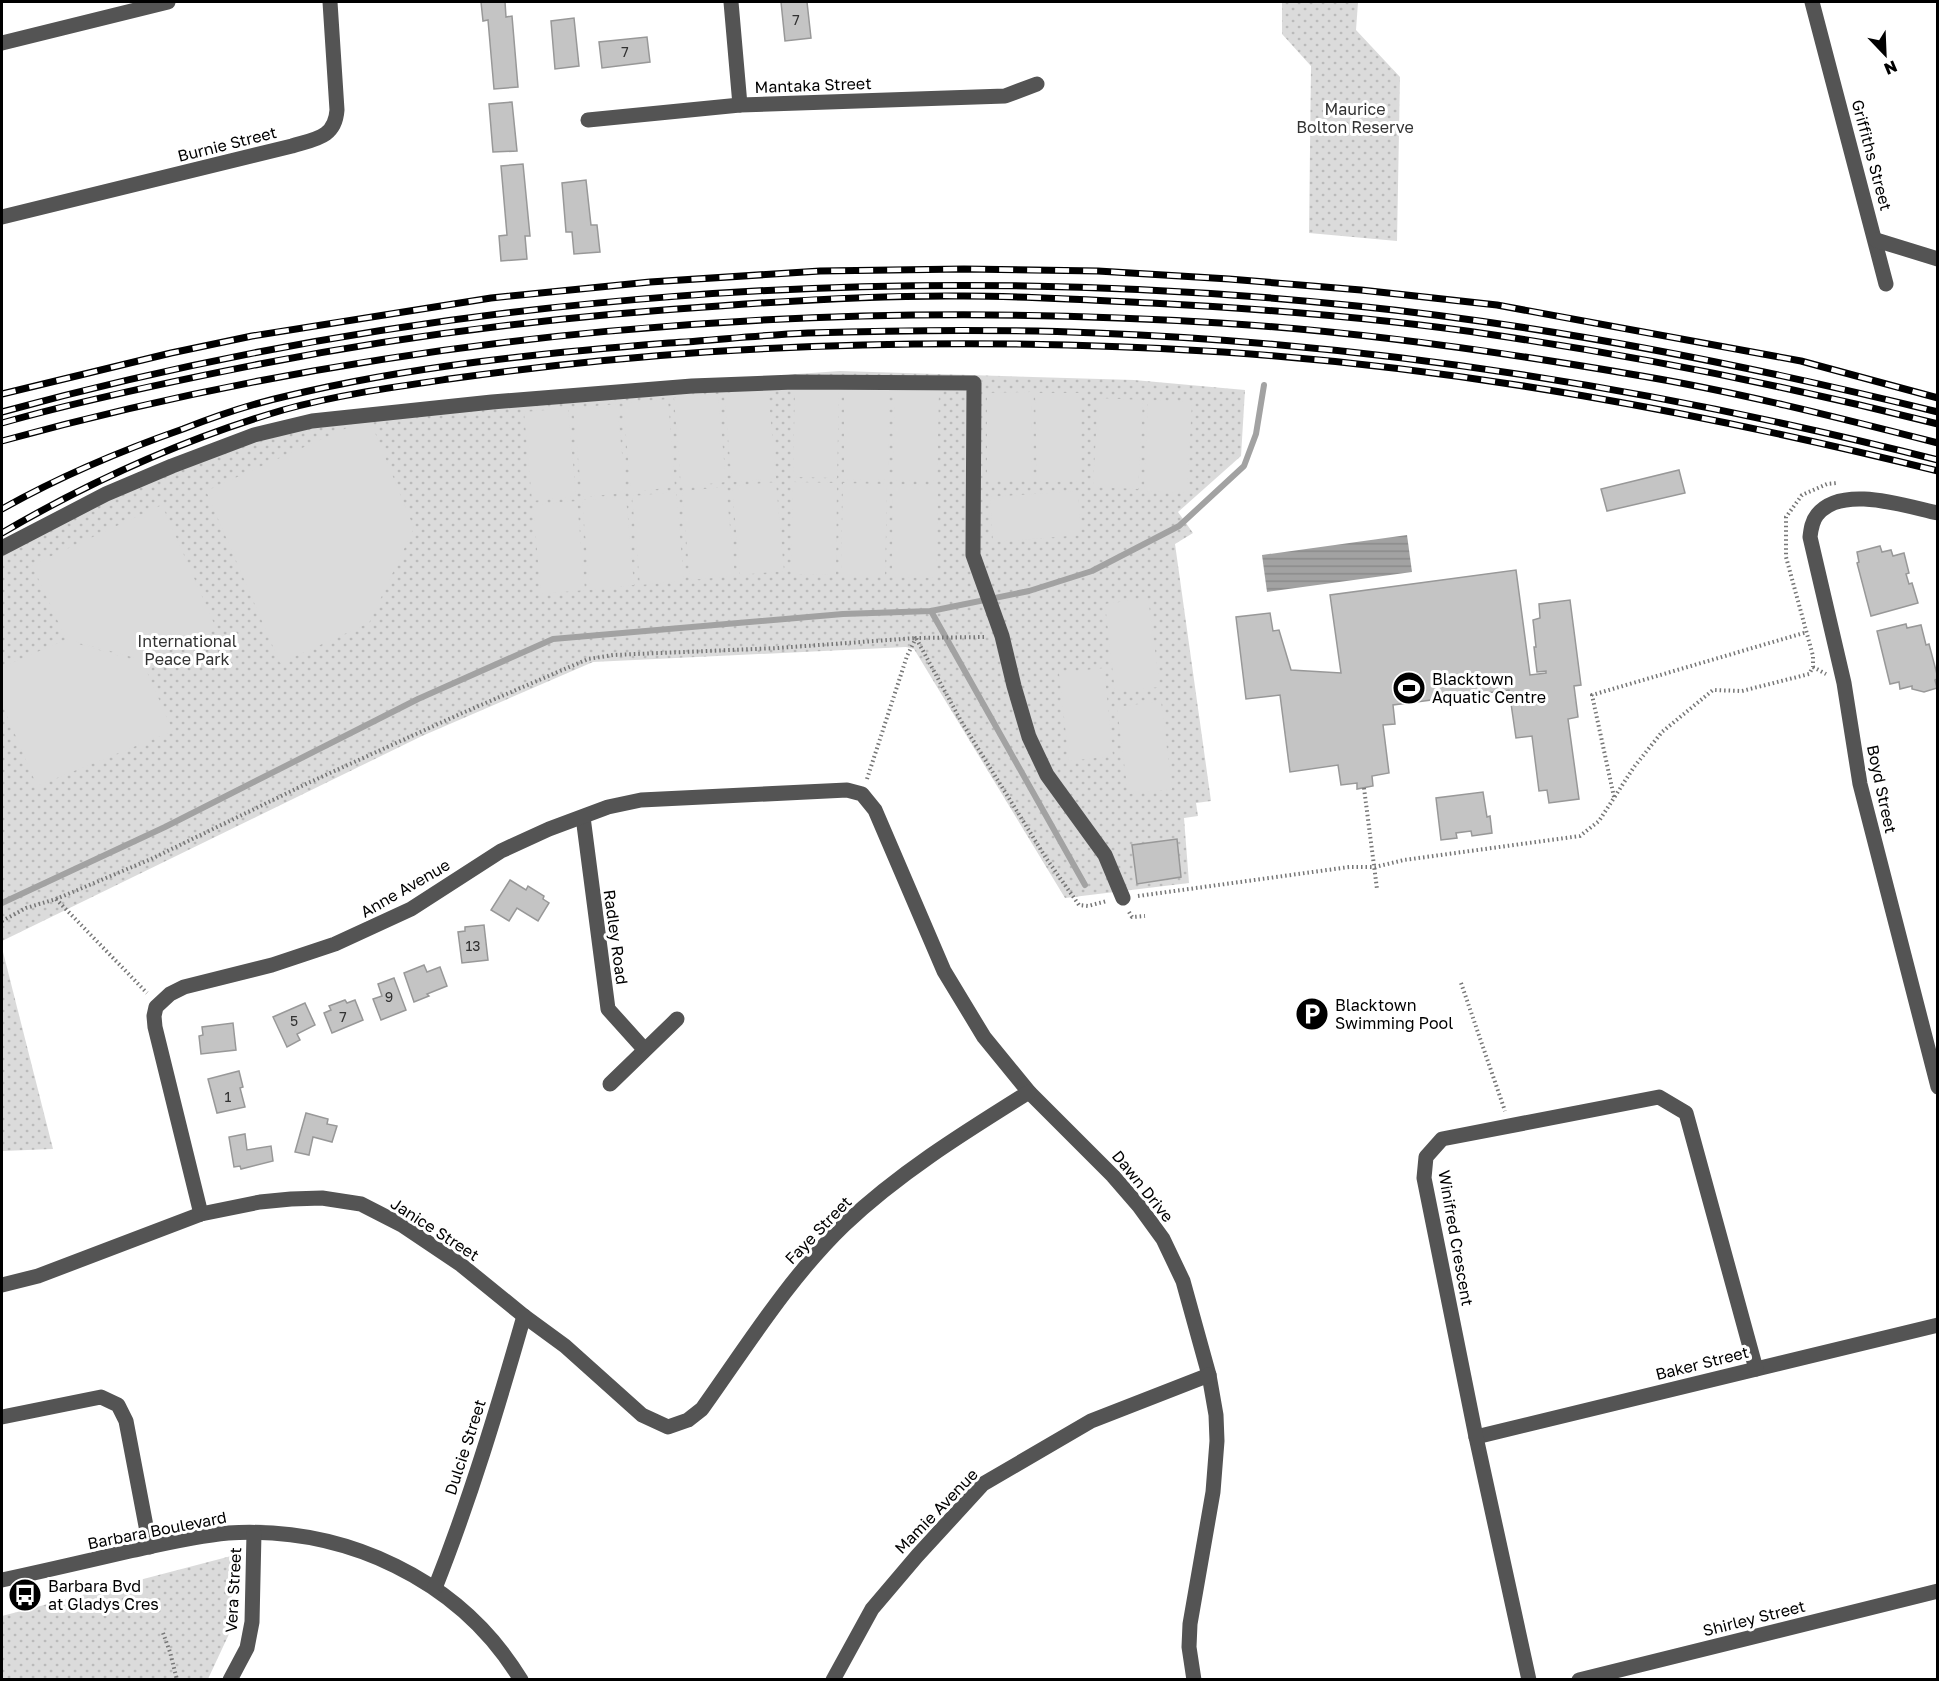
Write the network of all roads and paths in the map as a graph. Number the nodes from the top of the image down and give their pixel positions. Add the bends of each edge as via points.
1 (168, 2) edge
2 (330, 2) edge
3 (731, 2) edge
4 (1812, 2) edge
5 (2, 42) edge
6 (1037, 84) dead end
7 (740, 105) junction
8 (588, 120) dead end
9 (2, 217) edge
10 (1876, 240) junction
11 (1938, 259) edge
12 (1886, 284) dead end
13 (1938, 513) edge
14 (2, 548) edge
15 (1002, 636) junction
16 (916, 639) junction
17 (1364, 788) dead end
18 (854, 792) junction
19 (1614, 797) junction
20 (583, 817) junction
21 (1375, 867) junction
22 (1377, 889) dead end
23 (1123, 898) junction
24 (56, 899) junction
25 (2, 921) edge
26 (1461, 983) dead end
27 (159, 1004) junction
28 (677, 1019) dead end
29 (644, 1049) junction
30 (610, 1084) dead end
31 (1938, 1087) edge
32 (1029, 1092) junction
33 (1510, 1126) junction
34 (201, 1214) junction
35 (2, 1285) edge
36 (524, 1316) junction
37 (1938, 1324) edge
38 (1756, 1369) junction
39 (1209, 1375) junction
40 (2, 1417) edge
41 (668, 1427) joint
42 (1476, 1437) junction
43 (254, 1533) junction
44 (150, 1547) junction
45 (2, 1580) edge
46 (435, 1588) junction
47 (1938, 1591) edge
48 (163, 1633) dead end
49 (175, 1679) edge
50 (230, 1680) edge
51 (521, 1680) edge
52 (833, 1680) edge
53 (1194, 1680) edge
54 (1529, 1680) edge
55 (1579, 1680) edge

1 - 5 street
2 - 9 street, Burnie Street via 337,111 331,131 322,137
3 - 7 street
4 - 10 street, Griffiths Street
6 - 7 street, Mantaka Street via 1005,96
7 - 8 street, Mantaka Street
10 - 11 street
10 - 12 street, Griffiths Street
13 - 31 street, Boyd Street via 1848,498 1818,513 1810,537 1844,683 1860,784
14 - 15 street via 106,494 161,471 254,435 312,421 692,386 974,383 973,555
15 - 16 path
15 - 23 street via 1014,686 1047,775 1105,855
16 - 18 path
16 - 23 path via 961,721 1079,905
16 - 24 path via 588,659
17 - 21 path
18 - 20 street, Anne Avenue via 641,800
18 - 32 street, Dawn Drive via 875,810 944,971 984,1037
19 - 19 path via 1662,732 1713,690 1743,691 1809,674 1813,656 1807,632 1592,695
19 - 21 path via 1599,821 1580,836
20 - 27 street, Anne Avenue via 501,851 374,928 305,955 184,987
20 - 29 street, Radley Road via 608,1009
21 - 22 path
21 - 23 path via 1349,867
24 - 25 path
24 - 27 path
26 - 33 path
27 - 34 street via 155,1027
28 - 29 street
29 - 30 street
32 - 39 street, Dawn Drive via 1113,1176 1163,1239 1183,1281
32 - 41 street, Faye Street via 914,1166 844,1225 799,1275 702,1409 688,1420
33 - 38 street, Winifred Crescent via 1659,1097 1686,1113
33 - 42 street, Winifred Crescent via 1442,1139 1426,1157 1424,1178
34 - 35 street, Janice Street via 48,1272
34 - 36 street, Janice Street via 260,1202 301,1199 361,1204 402,1225 460,1264
36 - 41 street, Janice Street via 565,1346 642,1415
36 - 46 street, Dulcie Street
37 - 38 street, Baker Street
38 - 42 street, Baker Street
39 - 52 street, Mamie Avenue via 1091,1421 983,1484 872,1609
39 - 53 street, Dawn Drive via 1216,1415 1217,1460 1190,1624
40 - 44 street via 101,1397 118,1405 126,1421
42 - 54 street, Winifred Crescent
43 - 44 street, Barbara Boulevard via 228,1533
43 - 46 street, Barbara Boulevard via 306,1537 353,1547
43 - 50 street, Vera Street via 252,1622 247,1648
44 - 45 street, Barbara Boulevard
46 - 51 street, Barbara Boulevard via 482,1628
47 - 55 street, Shirley Street
48 - 49 path

